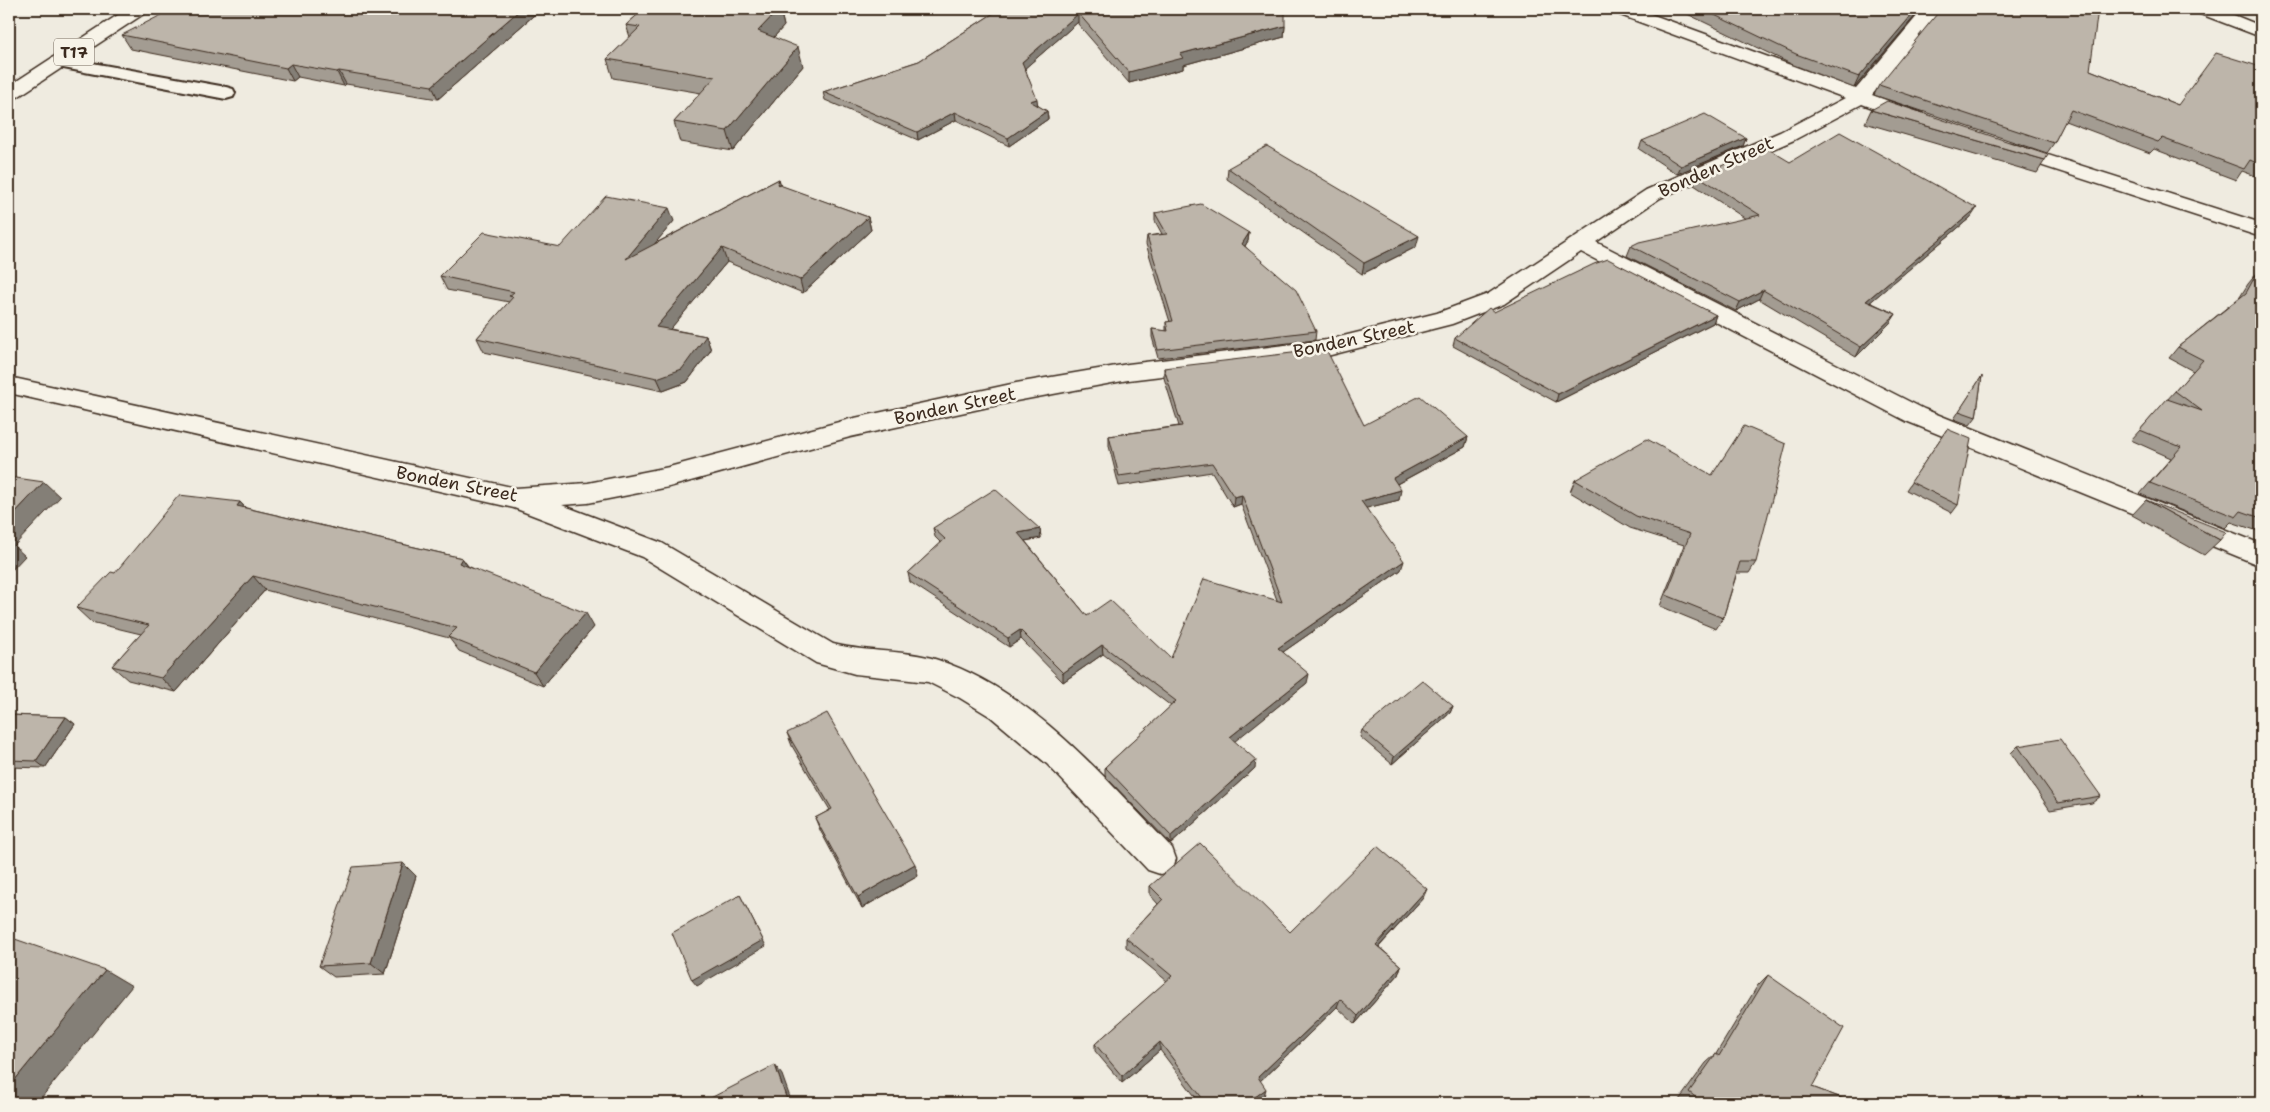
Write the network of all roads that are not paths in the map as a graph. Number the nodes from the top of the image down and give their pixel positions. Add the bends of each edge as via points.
1 (140, 9) edge
2 (1621, 9) edge
3 (1932, 9) edge
4 (2204, 9) edge
5 (2261, 32) edge
6 (59, 62) junction
7 (226, 93) dead end
8 (9, 94) edge
9 (1859, 98) junction
10 (1933, 123) edge
11 (1989, 142) edge
12 (2261, 230) edge
13 (1579, 242) junction
14 (9, 385) edge
15 (516, 498) junction
16 (2261, 555) edge
17 (1160, 859) dead end

1 - 6 street, T17
2 - 9 street
3 - 9 street
4 - 5 street
6 - 7 lane
6 - 8 street, T17
9 - 10 street
9 - 13 street, Bonden Street via 1787,136 1653,194
11 - 12 street
13 - 15 street, Bonden Street via 1496,299 1444,319 1327,348 1128,372 1016,392 850,428 669,477 588,493
13 - 16 street via 1915,415
14 - 15 street, Bonden Street
15 - 17 street via 652,550 826,654 854,662 922,668 997,704 1080,775

